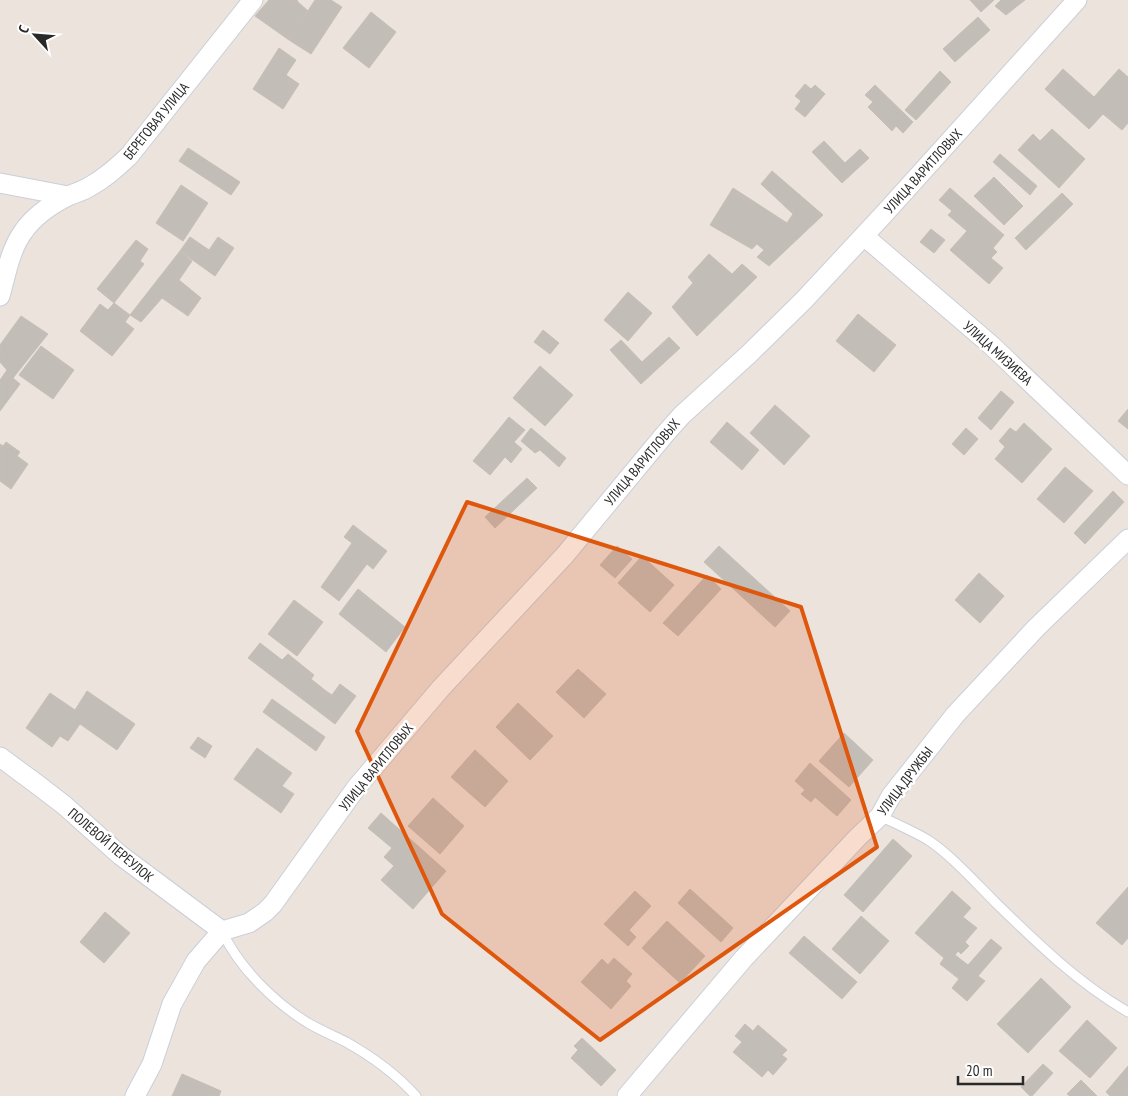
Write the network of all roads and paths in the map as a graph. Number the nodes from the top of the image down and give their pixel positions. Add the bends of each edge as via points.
1 (253, 0) edge
2 (1077, 0) edge
3 (0, 183) edge
4 (68, 196) junction
5 (864, 236) junction
6 (0, 296) edge
7 (1128, 475) edge
8 (1128, 538) edge
9 (0, 758) edge
10 (880, 816) junction
11 (222, 931) junction
12 (1128, 1012) edge
13 (134, 1096) edge
14 (416, 1096) edge
15 (626, 1096) edge

1 - 4 street, БЕРЕГОВАЯ УЛИЦА via 129,156 110,174
2 - 5 street, УЛИЦА ВАРИТЛОВЫХ
3 - 4 street
4 - 6 street, БЕРЕГОВАЯ УЛИЦА via 50,206 24,231 15,248
5 - 7 street, УЛИЦА МИЗИЕВА via 991,345
5 - 11 street, УЛИЦА ВАРИТЛОВЫХ via 804,300 659,440 565,555 441,688 356,788 273,904 249,923
8 - 10 street, УЛИЦА ДРУЖБЫ via 1036,628 955,716 891,796
9 - 11 street, ПОЛЕВОЙ ПЕРЕУЛОК via 56,799 120,855
10 - 12 lane via 928,841 961,868 1063,967
10 - 15 street, УЛИЦА ДРУЖБЫ via 744,958
11 - 13 street via 184,980 168,1012 152,1064
11 - 14 lane via 246,967 270,993 309,1024 391,1072

